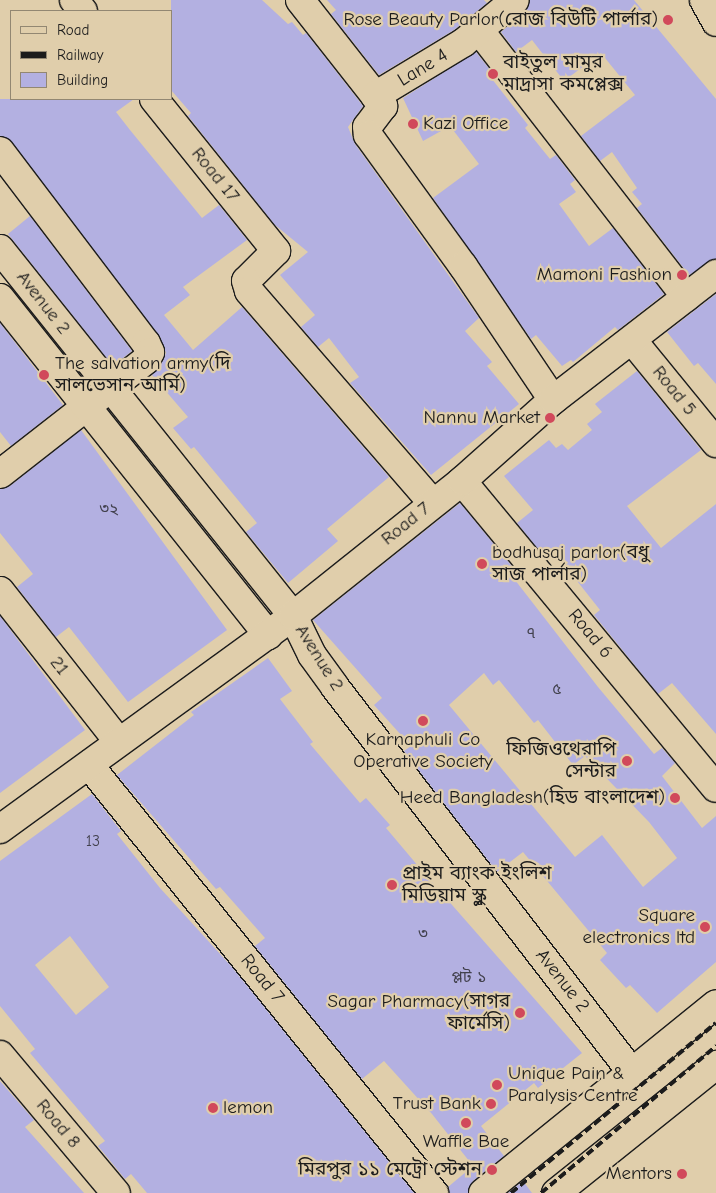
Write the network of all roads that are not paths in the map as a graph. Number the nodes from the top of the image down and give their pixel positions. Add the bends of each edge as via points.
1 (74, 0) edge
2 (300, 0) edge
3 (704, 0) edge
4 (509, 2) edge
5 (82, 10) edge
6 (716, 22) edge
7 (479, 30) junction
8 (376, 96) junction
9 (155, 100) edge
10 (0, 151) edge
11 (0, 249) edge
12 (716, 274) edge
13 (686, 297) junction
14 (0, 298) edge
15 (632, 340) junction
16 (110, 388) junction
17 (553, 400) junction
18 (86, 406) junction
19 (716, 443) edge
20 (0, 474) edge
21 (462, 481) junction
22 (432, 502) junction
23 (0, 591) edge
24 (293, 616) junction
25 (268, 635) junction
26 (118, 741) junction
27 (89, 765) junction
28 (716, 788) edge
29 (0, 829) edge
30 (716, 1004) edge
31 (0, 1055) edge
32 (716, 1065) edge
33 (632, 1072) junction
34 (116, 1193) edge
35 (434, 1193) edge
36 (483, 1193) edge
37 (556, 1193) edge

1 - 5 street
2 - 8 street
3 - 6 street
4 - 7 street, Lane 4
7 - 8 street, Lane 4
7 - 13 street
8 - 17 street via 383,106 367,127 368,135 463,266
9 - 22 street, Road 17 via 276,251 246,281 249,291
10 - 16 street via 146,343 150,352 146,360
11 - 16 street, Avenue 2
12 - 13 street, Road 7
13 - 15 street, Road 7
14 - 18 street, Avenue 2
15 - 17 street, Road 7
15 - 19 street, Road 5
16 - 18 street
16 - 24 street, Avenue 2
17 - 21 street, Road 7
18 - 20 street
18 - 25 street, Avenue 2
21 - 22 street, Road 7
21 - 28 street, Road 6
22 - 24 street, Road 7
23 - 26 street, 21
24 - 25 street, Road 7
24 - 33 street, Avenue 2 via 312,655
25 - 26 street, Road 7
26 - 27 street, Road 7
27 - 29 street, Road 7
27 - 35 street, Road 7
30 - 33 street
31 - 34 street, Road 8
32 - 37 street
33 - 36 street

